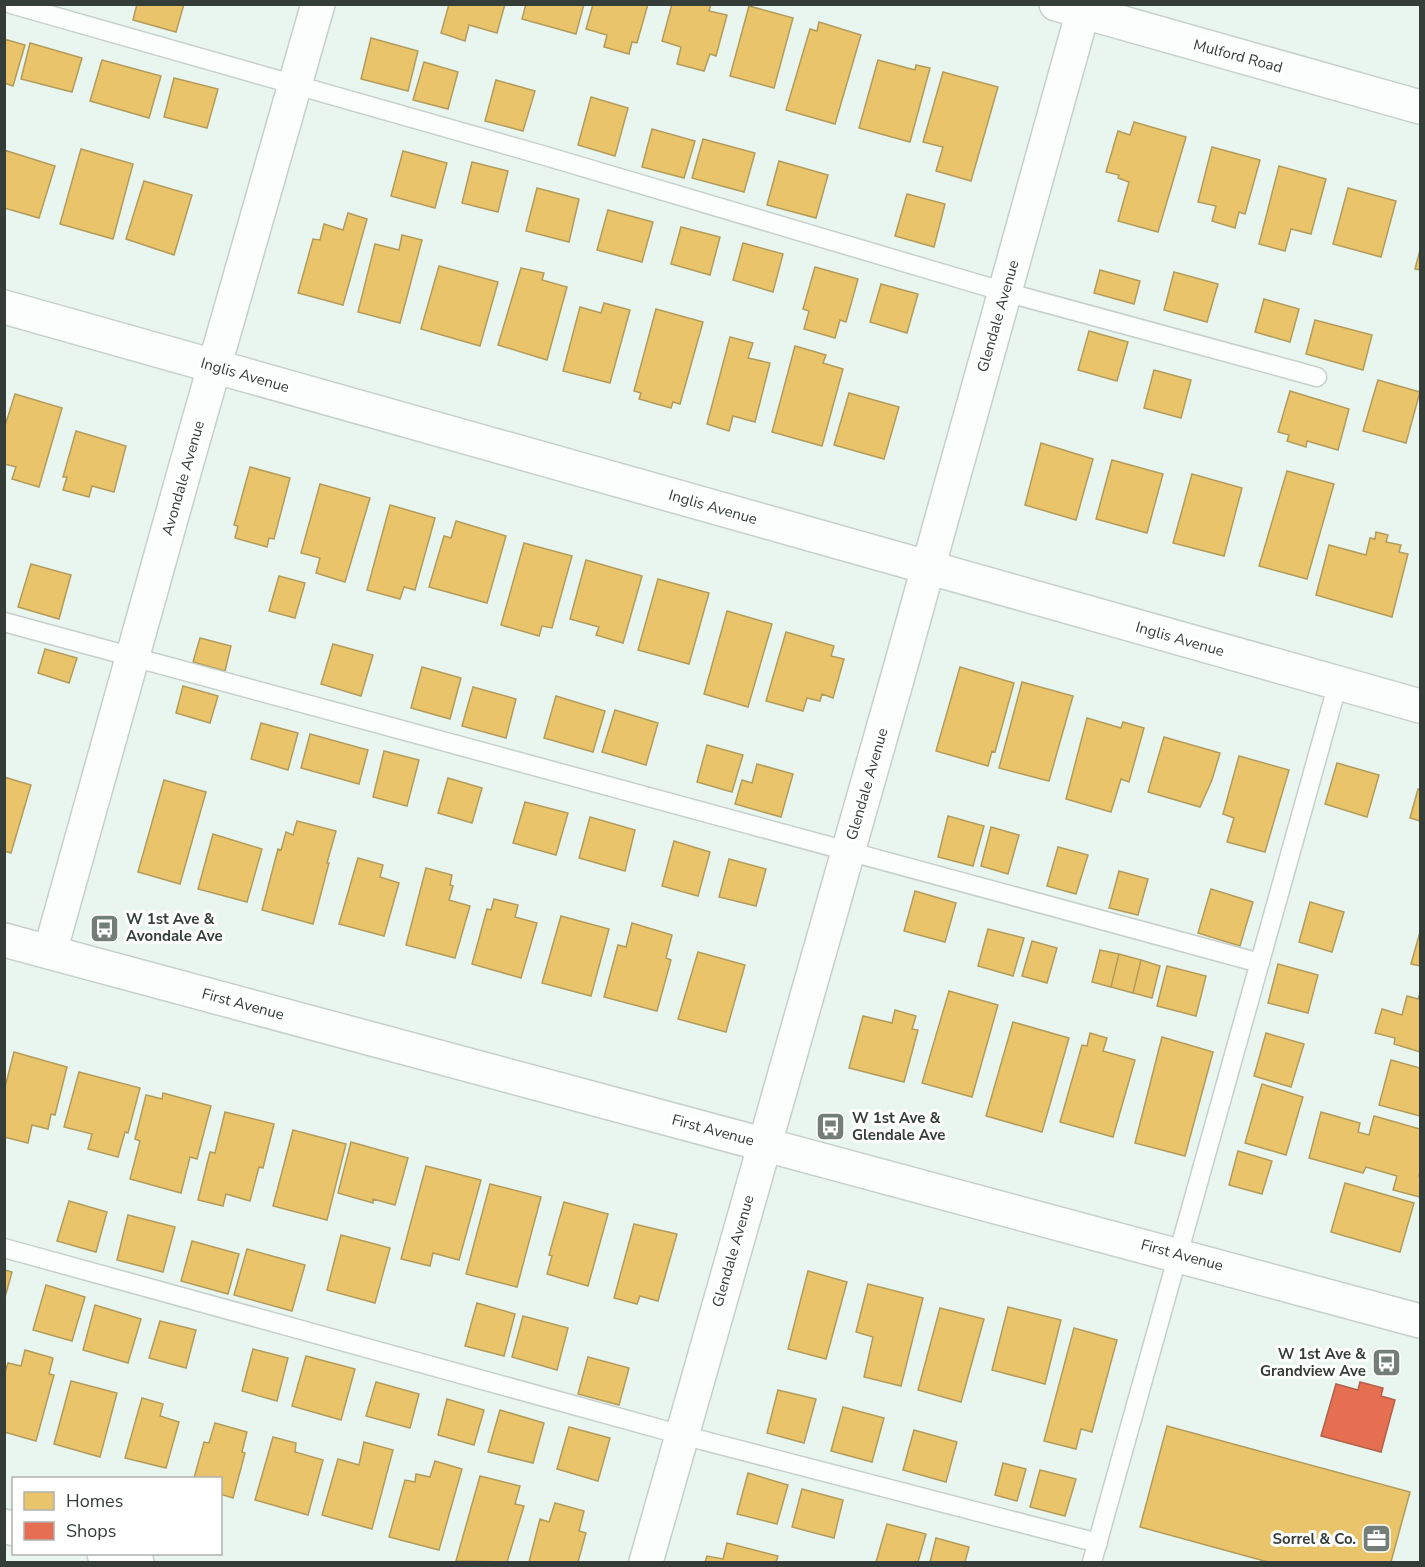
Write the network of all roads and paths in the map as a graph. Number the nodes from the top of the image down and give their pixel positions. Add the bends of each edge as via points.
1 (10, 4) edge
2 (318, 4) edge
3 (1075, 7) edge
4 (295, 86) junction
5 (1420, 107) edge
6 (1005, 292) junction
7 (4, 307) edge
8 (214, 366) junction
9 (1317, 377) dead end
10 (928, 567) junction
11 (4, 622) edge
12 (132, 657) junction
13 (1338, 683) junction
14 (1420, 706) edge
15 (847, 852) junction
16 (4, 939) edge
17 (50, 952) junction
18 (1260, 963) junction
19 (764, 1144) junction
20 (4, 1248) edge
21 (1179, 1254) junction
22 (1420, 1321) edge
23 (682, 1435) junction
24 (1098, 1543) junction
25 (108, 1555) edge
26 (137, 1563) edge
27 (646, 1563) edge
28 (1092, 1563) edge

1 - 4 lane
2 - 4 street, Avondale Avenue
3 - 5 street, Mulford Road
3 - 6 street, Glendale Avenue
4 - 6 lane
4 - 8 street, Avondale Avenue
6 - 9 lane
6 - 10 street, Glendale Avenue
7 - 8 street, Inglis Avenue
8 - 10 street, Inglis Avenue
8 - 12 street, Avondale Avenue
10 - 13 street, Inglis Avenue
10 - 15 street, Glendale Avenue
11 - 12 lane
12 - 15 lane
12 - 17 street, Avondale Avenue
13 - 14 street, Inglis Avenue
13 - 18 lane
15 - 18 lane
15 - 19 street, Glendale Avenue
16 - 17 street, First Avenue
17 - 19 street, First Avenue
18 - 21 lane
19 - 21 street, First Avenue
19 - 23 street, Glendale Avenue
20 - 23 lane
21 - 22 street, First Avenue
21 - 24 lane
23 - 24 lane
23 - 27 street, Glendale Avenue
24 - 28 lane
25 - 26 street

